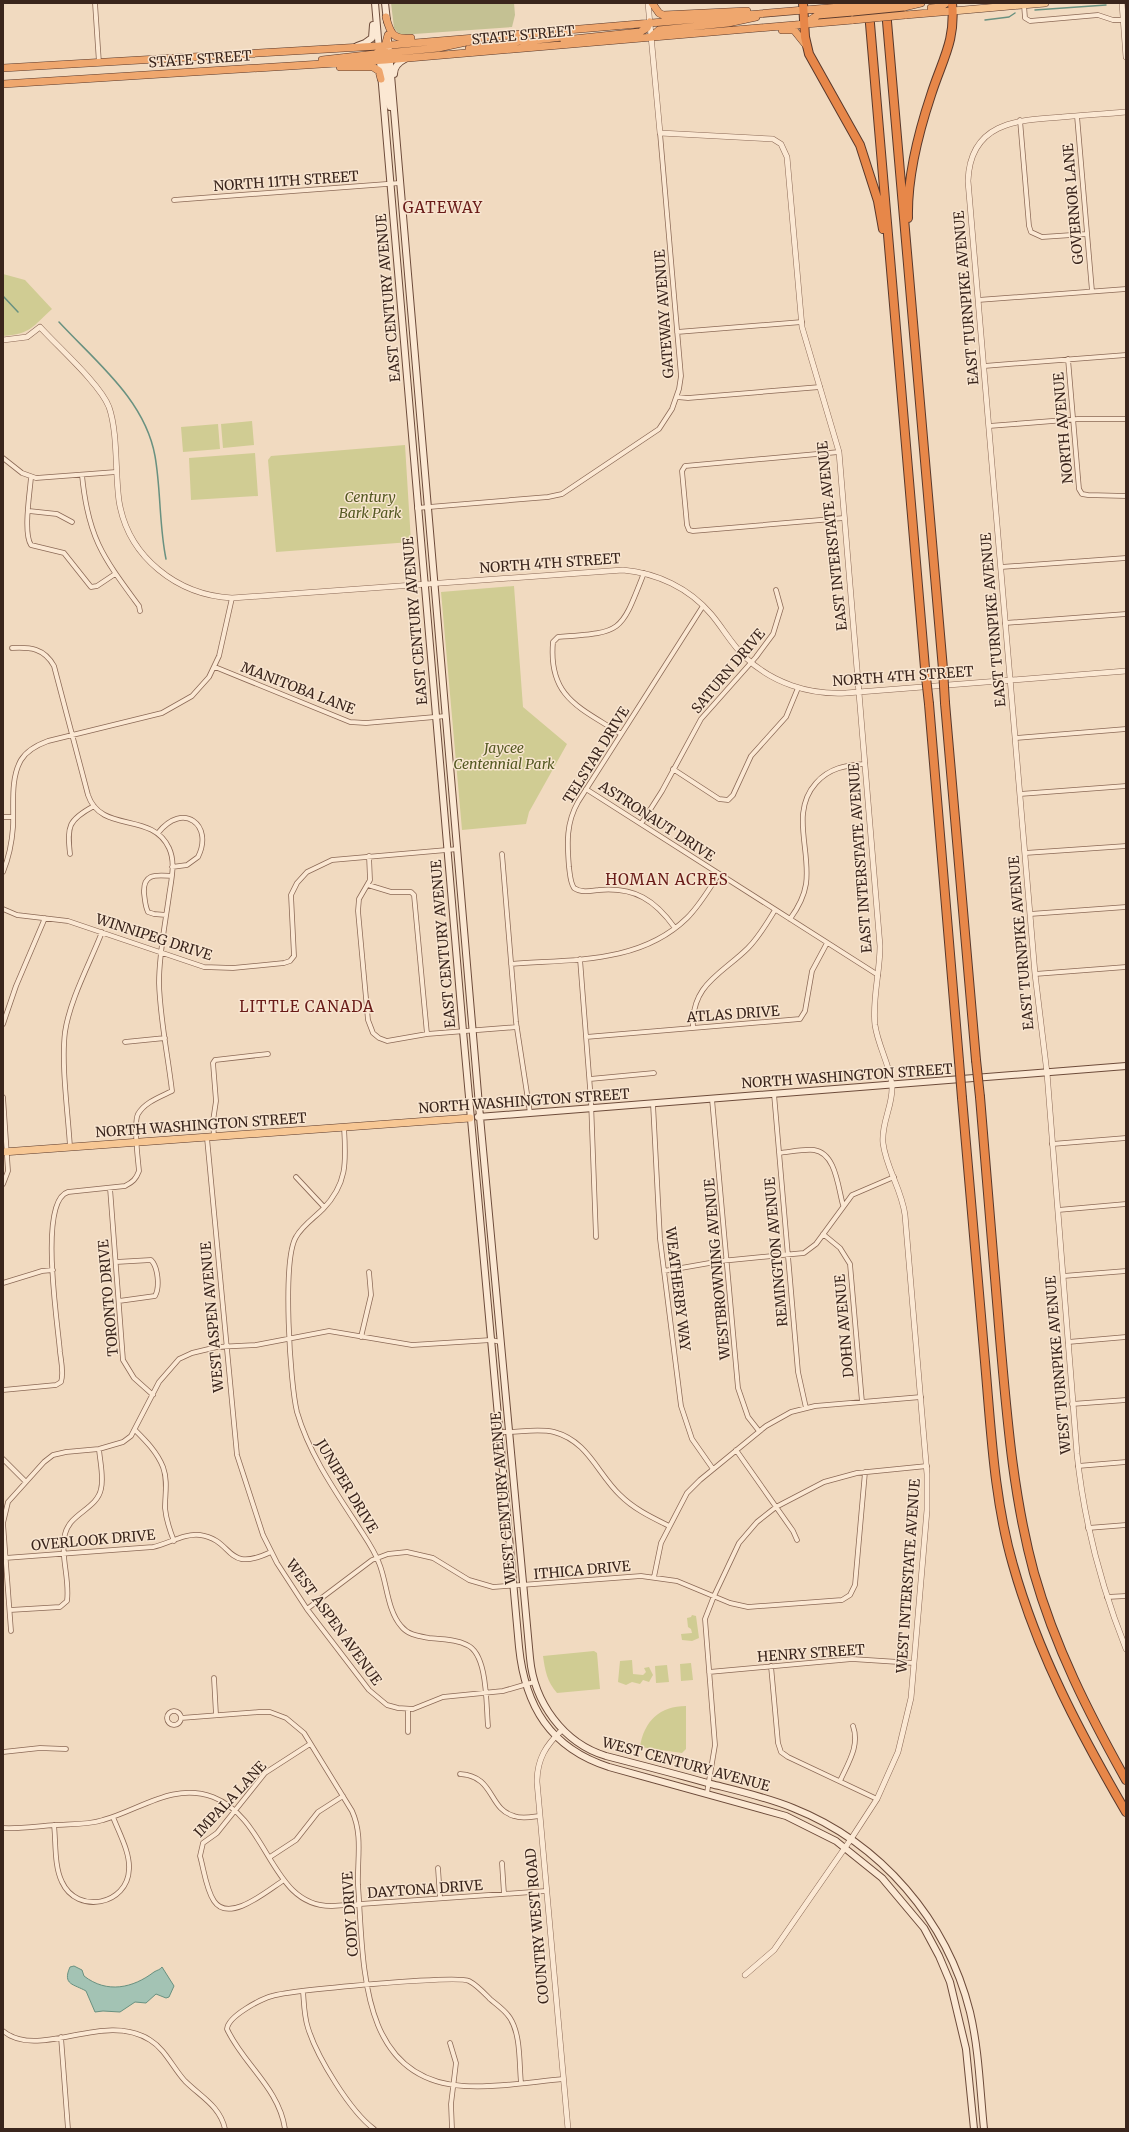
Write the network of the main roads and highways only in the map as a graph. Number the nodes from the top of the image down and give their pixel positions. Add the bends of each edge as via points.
1 (374, 3) edge
2 (379, 3) edge
3 (385, 3) edge
4 (652, 3) edge
5 (868, 3) edge
6 (885, 3) edge
7 (922, 3) edge
8 (946, 3) edge
9 (990, 3) edge
10 (1044, 3) edge
11 (1024, 4) edge
12 (803, 6) edge
13 (952, 7) edge
14 (982, 8) junction
15 (904, 9) edge
16 (769, 12) junction
17 (853, 13) junction
18 (386, 17) junction
19 (650, 22) junction
20 (804, 24) junction
21 (607, 26) junction
22 (388, 35) joint
23 (672, 35) junction
24 (493, 36) junction
25 (526, 36) dead end
26 (480, 37) junction
27 (651, 37) junction
28 (524, 45) dead end
29 (352, 47) junction
30 (543, 47) junction
31 (807, 48) junction
32 (383, 52) junction
33 (439, 55) junction
34 (407, 58) junction
35 (301, 65) junction
36 (3, 68) edge
37 (381, 79) junction
38 (3, 84) edge
39 (397, 140) junction
40 (398, 150) junction
41 (896, 320) junction
42 (915, 353) junction
43 (1126, 1066) edge
44 (480, 1117) junction
45 (470, 1118) junction
46 (6, 1152) edge
47 (1107, 1747) junction
48 (1126, 1777) edge
49 (1126, 1780) edge
50 (1126, 1812) edge
51 (974, 2129) edge
52 (984, 2129) edge

1 - 29 main road via 372,38
1 - 32 main road, EAST CENTURY AVENUE
2 - 32 main road
3 - 18 main road
4 - 16 highway via 663,15 739,10
5 - 41 highway
6 - 42 highway
7 - 15 highway
8 - 15 highway via 937,8
9 - 14 main road
10 - 11 main road, STATE STREET
11 - 14 main road, STATE STREET
12 - 16 highway, STATE STREET
12 - 17 highway, STATE STREET
12 - 20 highway
13 - 14 main road, STATE STREET
13 - 15 highway, STATE STREET
13 - 42 highway via 951,41 920,128 910,182 909,224
15 - 17 highway, STATE STREET, bridge
15 - 17 highway, STATE STREET, bridge
16 - 19 highway, STATE STREET
16 - 27 highway via 728,23 659,30
17 - 20 highway, STATE STREET
17 - 20 highway via 818,15
18 - 22 main road
18 - 26 highway via 391,34 399,39 447,35
19 - 21 highway, STATE STREET
19 - 30 highway via 647,28 640,32 577,38
20 - 23 highway, STATE STREET
20 - 31 highway
21 - 24 highway, STATE STREET
21 - 28 highway via 571,36 528,41
22 - 32 highway
23 - 27 highway, STATE STREET
23 - 31 highway via 685,38 788,29 799,34
24 - 26 highway, STATE STREET
24 - 32 highway via 438,48
25 - 33 highway via 521,41
26 - 32 highway, STATE STREET
27 - 30 highway, STATE STREET
29 - 32 highway, STATE STREET
29 - 36 highway, STATE STREET
30 - 33 highway, STATE STREET
31 - 41 highway via 852,127 868,166 886,243
32 - 34 highway, STATE STREET
32 - 35 highway, STATE STREET
32 - 37 main road, EAST CENTURY AVENUE
32 - 39 main road, EAST CENTURY AVENUE
32 - 40 main road via 393,133
33 - 34 highway, STATE STREET
34 - 39 main road via 394,70
35 - 37 highway via 319,68 368,66 377,68
35 - 38 highway, STATE STREET
37 - 45 main road, EAST CENTURY AVENUE
39 - 40 main road, EAST CENTURY AVENUE
40 - 44 main road, EAST CENTURY AVENUE
41 - 50 highway, bridge via 962,1098 1000,1501 1012,1564 1030,1619 1064,1699
42 - 47 highway, bridge via 1009,1440 1020,1515 1035,1574 1056,1639
43 - 44 main road, NORTH WASHINGTON STREET
44 - 45 main road, NORTH WASHINGTON STREET
44 - 52 main road, WEST CENTURY AVENUE via 530,1664 534,1682 545,1707 562,1730 577,1742 601,1754 793,1808 851,1839 887,1867 913,1895 934,1927 953,1962 963,1988 976,2043
45 - 46 main road, NORTH WASHINGTON STREET
45 - 51 main road, WEST CENTURY AVENUE via 520,1662 525,1685 538,1714 555,1736 577,1753 603,1765 786,1816 817,1830 845,1847 882,1878 924,1928 952,1988 966,2049
47 - 48 highway
47 - 49 highway

